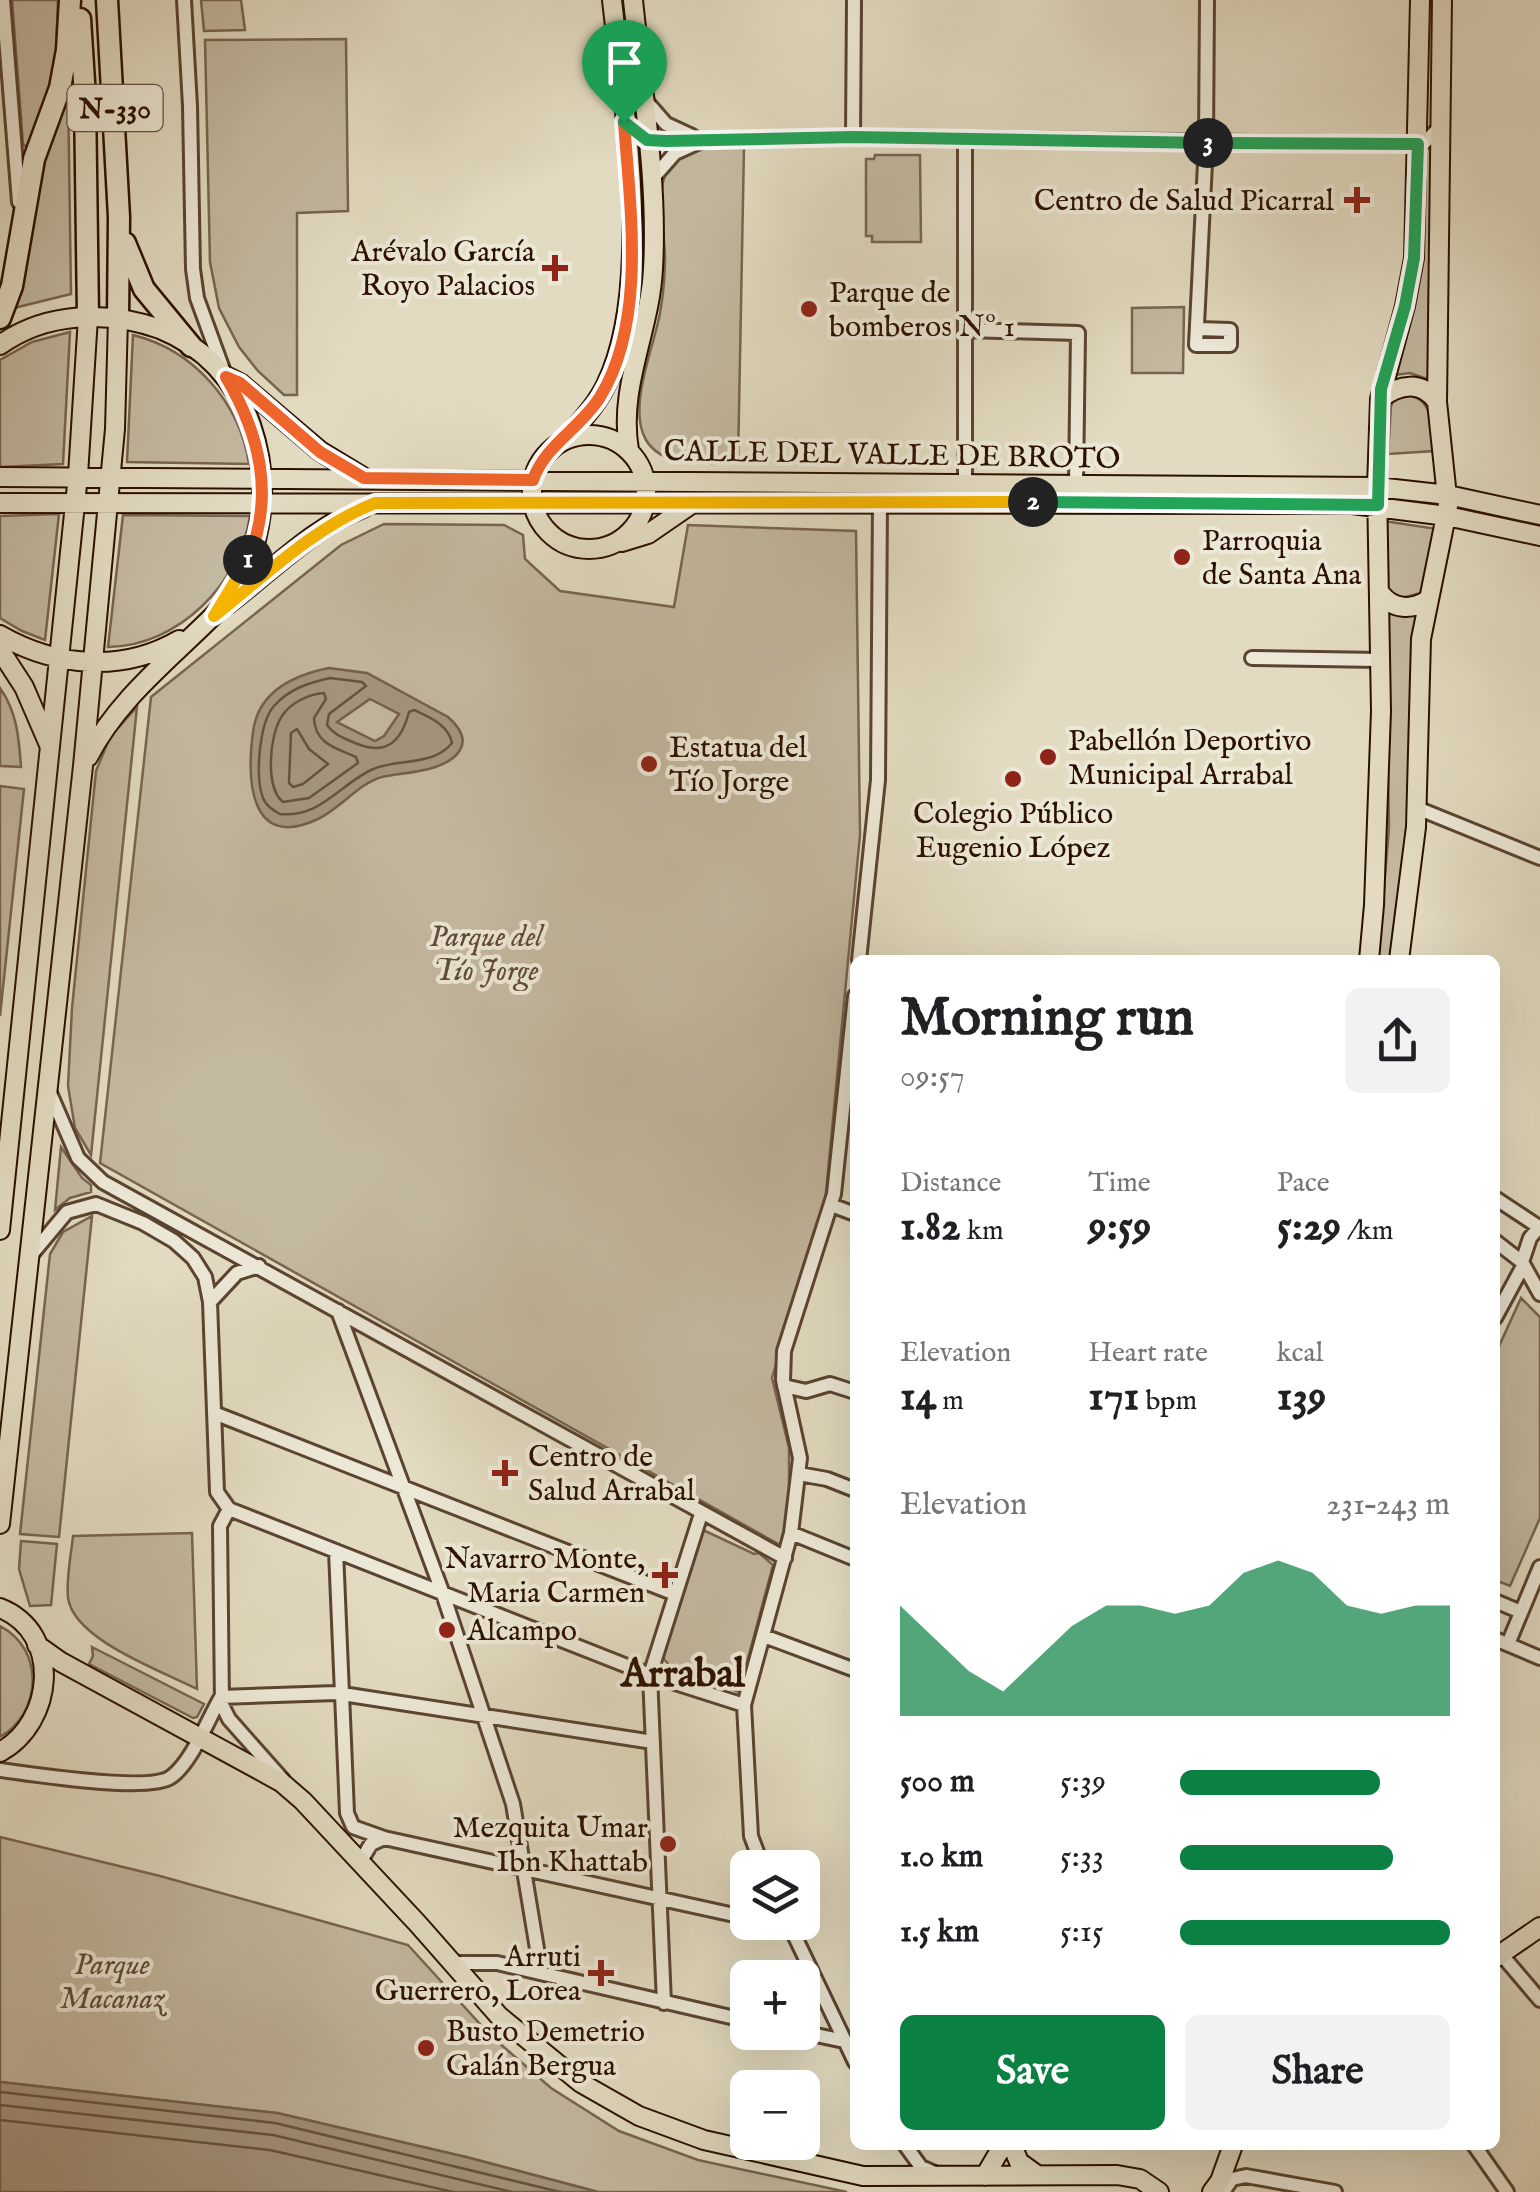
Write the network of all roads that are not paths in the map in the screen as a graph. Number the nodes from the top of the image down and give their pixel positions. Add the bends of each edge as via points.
1 (3, 0) edge
2 (70, 0) edge
3 (78, 0) edge
4 (107, 0) edge
5 (184, 0) edge
6 (612, 0) edge
7 (633, 0) edge
8 (854, 0) edge
9 (1207, 0) edge
10 (1420, 0) edge
11 (1442, 0) edge
12 (643, 92) junction
13 (624, 122) junction
14 (1440, 126) junction
15 (853, 137) junction
16 (965, 138) junction
17 (647, 140) junction
18 (710, 140) junction
19 (1206, 143) junction
20 (1418, 144) junction
21 (651, 180) junction
22 (119, 217) junction
23 (21, 226) junction
24 (88, 317) junction
25 (0, 318) edge
26 (118, 318) junction
27 (1198, 329) dead end
28 (965, 330) junction
29 (0, 344) edge
30 (191, 346) junction
31 (226, 376) junction
32 (1380, 398) junction
33 (1436, 402) junction
34 (565, 440) junction
35 (630, 450) junction
36 (78, 475) junction
37 (110, 476) junction
38 (0, 477) edge
39 (263, 478) junction
40 (364, 478) junction
41 (646, 479) junction
42 (533, 480) junction
43 (964, 482) junction
44 (1076, 484) junction
45 (1448, 495) junction
46 (1378, 496) junction
47 (75, 502) junction
48 (108, 502) junction
49 (880, 502) junction
50 (0, 503) edge
51 (262, 503) junction
52 (375, 503) junction
53 (533, 503) junction
54 (694, 503) junction
55 (645, 504) junction
56 (1540, 515) edge
57 (1447, 516) junction
58 (1540, 536) edge
59 (616, 543) junction
60 (1381, 594) junction
61 (1428, 600) junction
62 (214, 616) junction
63 (193, 632) junction
64 (0, 635) edge
65 (0, 650) edge
66 (1252, 658) dead end
67 (59, 659) junction
68 (1381, 660) junction
69 (92, 662) junction
70 (50, 748) junction
71 (83, 766) junction
72 (1417, 808) junction
73 (1540, 858) edge
74 (860, 955) edge
75 (1369, 955) edge
76 (1400, 955) edge
77 (47, 1086) junction
78 (850, 1090) edge
79 (1500, 1201) edge
80 (831, 1204) junction
81 (850, 1212) edge
82 (1540, 1227) edge
83 (0, 1230) edge
84 (1500, 1244) edge
85 (29, 1260) junction
86 (1523, 1264) junction
87 (258, 1266) junction
88 (1540, 1294) edge
89 (210, 1302) junction
90 (1500, 1308) edge
91 (338, 1311) junction
92 (784, 1386) junction
93 (850, 1390) edge
94 (214, 1413) junction
95 (799, 1474) junction
96 (404, 1487) junction
97 (850, 1488) edge
98 (229, 1509) junction
99 (701, 1514) junction
100 (0, 1524) edge
101 (791, 1533) junction
102 (336, 1551) junction
103 (850, 1557) edge
104 (785, 1558) junction
105 (1540, 1567) edge
106 (443, 1594) junction
107 (675, 1594) junction
108 (1500, 1603) edge
109 (0, 1608) edge
110 (1521, 1612) junction
111 (764, 1636) junction
112 (1501, 1642) edge
113 (36, 1645) junction
114 (1540, 1658) edge
115 (850, 1668) edge
116 (650, 1675) junction
117 (342, 1694) junction
118 (221, 1697) junction
119 (744, 1705) junction
120 (486, 1717) junction
121 (200, 1735) junction
122 (652, 1742) junction
123 (0, 1752) edge
124 (0, 1770) edge
125 (287, 1786) junction
126 (347, 1813) junction
127 (316, 1814) junction
128 (384, 1838) junction
129 (757, 1850) edge
130 (360, 1862) junction
131 (525, 1869) junction
132 (658, 1898) junction
133 (730, 1914) edge
134 (1540, 1927) edge
135 (796, 1940) edge
136 (1500, 1955) edge
137 (1500, 1958) edge
138 (452, 1964) junction
139 (541, 1973) junction
140 (1540, 2000) edge
141 (664, 2003) junction
142 (730, 2017) edge
143 (820, 2036) edge
144 (844, 2041) junction
145 (850, 2052) edge
146 (909, 2150) edge
147 (999, 2150) edge
148 (1014, 2150) edge
149 (1231, 2150) edge
150 (1233, 2150) edge
151 (1478, 2150) edge
152 (1037, 2175) junction
153 (1246, 2176) junction
154 (944, 2177) junction
155 (980, 2183) edge
156 (1291, 2188) edge
157 (1157, 2191) edge
158 (1212, 2192) edge
159 (1223, 2192) edge
160 (1335, 2192) edge
161 (1507, 2192) edge

1 - 23 street
2 - 23 highway via 60,88 34,159
3 - 24 highway, N-330
4 - 22 highway, N-330
5 - 31 street via 192,269
6 - 13 main road
7 - 12 main road
8 - 15 street
9 - 19 street
10 - 20 main road
11 - 14 main road
12 - 17 main road
12 - 18 street via 666,124
13 - 17 street
13 - 34 main road via 632,260 621,342 602,394
14 - 20 street
14 - 33 main road
15 - 16 street
15 - 18 street
16 - 19 street
16 - 28 street
17 - 18 street
17 - 21 main road
18 - 21 street via 675,153
19 - 20 street
19 - 27 street
20 - 32 main road via 1414,258
21 - 35 main road via 652,284 626,400
22 - 26 highway, N-330
22 - 30 highway via 144,289
23 - 25 highway
24 - 26 main road, CALLE DEL VALLE DE BROTO
24 - 29 main road, CALLE DEL VALLE DE BROTO via 33,327
24 - 36 main road
26 - 30 main road, CALLE DEL VALLE DE BROTO
26 - 37 main road
28 - 43 street
28 - 44 street via 1078,333
30 - 31 main road, CALLE DEL VALLE DE BROTO
31 - 39 main road via 248,419
31 - 40 main road, CALLE DEL VALLE DE BROTO via 320,452
32 - 33 main road via 1412,386
32 - 46 main road
33 - 45 main road
34 - 35 main road, CALLE DEL VALLE DE BROTO via 599,435
34 - 42 main road via 542,458
35 - 41 main road, CALLE DEL VALLE DE BROTO
36 - 37 main road, CALLE DEL VALLE DE BROTO
36 - 38 main road, CALLE DEL VALLE DE BROTO
36 - 47 main road
37 - 39 main road, CALLE DEL VALLE DE BROTO
37 - 48 main road
39 - 40 main road, CALLE DEL VALLE DE BROTO
39 - 51 main road
40 - 42 main road, CALLE DEL VALLE DE BROTO
41 - 42 main road, CALLE DEL VALLE DE BROTO
41 - 43 main road, CALLE DEL VALLE DE BROTO
41 - 55 main road, CALLE DEL VALLE DE BROTO
42 - 53 main road
43 - 44 main road, CALLE DEL VALLE DE BROTO
44 - 46 main road, CALLE DEL VALLE DE BROTO
45 - 46 main road
45 - 56 main road
45 - 57 main road
46 - 49 main road, CALLE DEL VALLE DE BROTO
46 - 57 main road
46 - 60 main road
47 - 48 main road, CALLE DEL VALLE DE BROTO
47 - 50 main road, CALLE DEL VALLE DE BROTO
47 - 67 main road
48 - 51 main road, CALLE DEL VALLE DE BROTO
48 - 69 main road
49 - 54 main road, CALLE DEL VALLE DE BROTO
49 - 74 street via 878,780
51 - 52 main road, CALLE DEL VALLE DE BROTO
51 - 62 main road via 250,558
52 - 53 main road, CALLE DEL VALLE DE BROTO
52 - 62 main road, CALLE DEL VALLE DE BROTO via 314,534
53 - 55 main road, CALLE DEL VALLE DE BROTO
53 - 59 main road via 544,528 563,542 585,549
54 - 55 main road, CALLE DEL VALLE DE BROTO
54 - 59 main road via 648,534
55 - 59 main road, CALLE DEL VALLE DE BROTO via 637,524
57 - 58 main road
57 - 61 main road
60 - 61 main road via 1400,607
60 - 68 main road
61 - 72 main road via 1420,650
62 - 63 main road, CALLE DEL VALLE DE BROTO
63 - 69 main road via 145,655
63 - 71 main road via 123,702
64 - 67 main road
65 - 70 main road
66 - 68 street
67 - 69 main road
67 - 70 main road
68 - 75 main road
69 - 71 main road
70 - 83 main road
71 - 77 main road
72 - 73 street
72 - 76 main road
77 - 85 main road
77 - 87 street via 69,1143 93,1174
78 - 80 street
79 - 82 street
80 - 81 street
80 - 92 street via 786,1341
82 - 86 street
84 - 86 street
85 - 89 street via 67,1212 102,1205 186,1251 205,1277
85 - 100 main road
86 - 88 street
86 - 90 street
87 - 89 street via 238,1273
87 - 91 street
89 - 94 street
91 - 96 street
91 - 99 street
92 - 93 street via 806,1391 830,1384
92 - 95 street
94 - 96 street
94 - 98 street via 217,1492
95 - 97 street
95 - 101 street
96 - 106 street
96 - 107 street
98 - 102 street
98 - 118 street via 220,1526
99 - 104 street
99 - 107 street
101 - 103 street
101 - 104 street
102 - 106 street
102 - 117 street
104 - 111 street
105 - 110 street
106 - 116 street
106 - 120 street
107 - 116 street
108 - 110 street
109 - 113 main road via 18,1618
110 - 112 street
111 - 115 street
111 - 119 street
112 - 114 street
113 - 121 main road
113 - 123 main road via 44,1674 40,1705 29,1729
116 - 119 street
116 - 122 street
117 - 118 street
117 - 120 street
117 - 126 street
118 - 121 street
118 - 125 street via 226,1714
119 - 129 street via 750,1826
120 - 122 street
120 - 131 street
121 - 124 street via 176,1773 152,1784
121 - 125 main road
122 - 132 street
125 - 127 main road
126 - 127 street
126 - 128 street via 353,1827
127 - 130 main road
128 - 130 street via 370,1844
128 - 131 street
130 - 138 main road
131 - 132 street
131 - 139 street
132 - 133 street
132 - 141 street
134 - 136 main road
135 - 144 street
137 - 140 street
138 - 139 street via 498,1963
138 - 154 main road via 542,2053 639,2116 704,2140 849,2174
139 - 141 street
141 - 142 street
143 - 144 street
144 - 145 street
146 - 154 street via 920,2166
147 - 155 main road
148 - 152 main road
149 - 158 main road
150 - 153 street
151 - 161 street
152 - 155 main road
152 - 157 main road via 1130,2176
153 - 156 street
153 - 159 street via 1232,2179
154 - 155 main road
156 - 160 street

